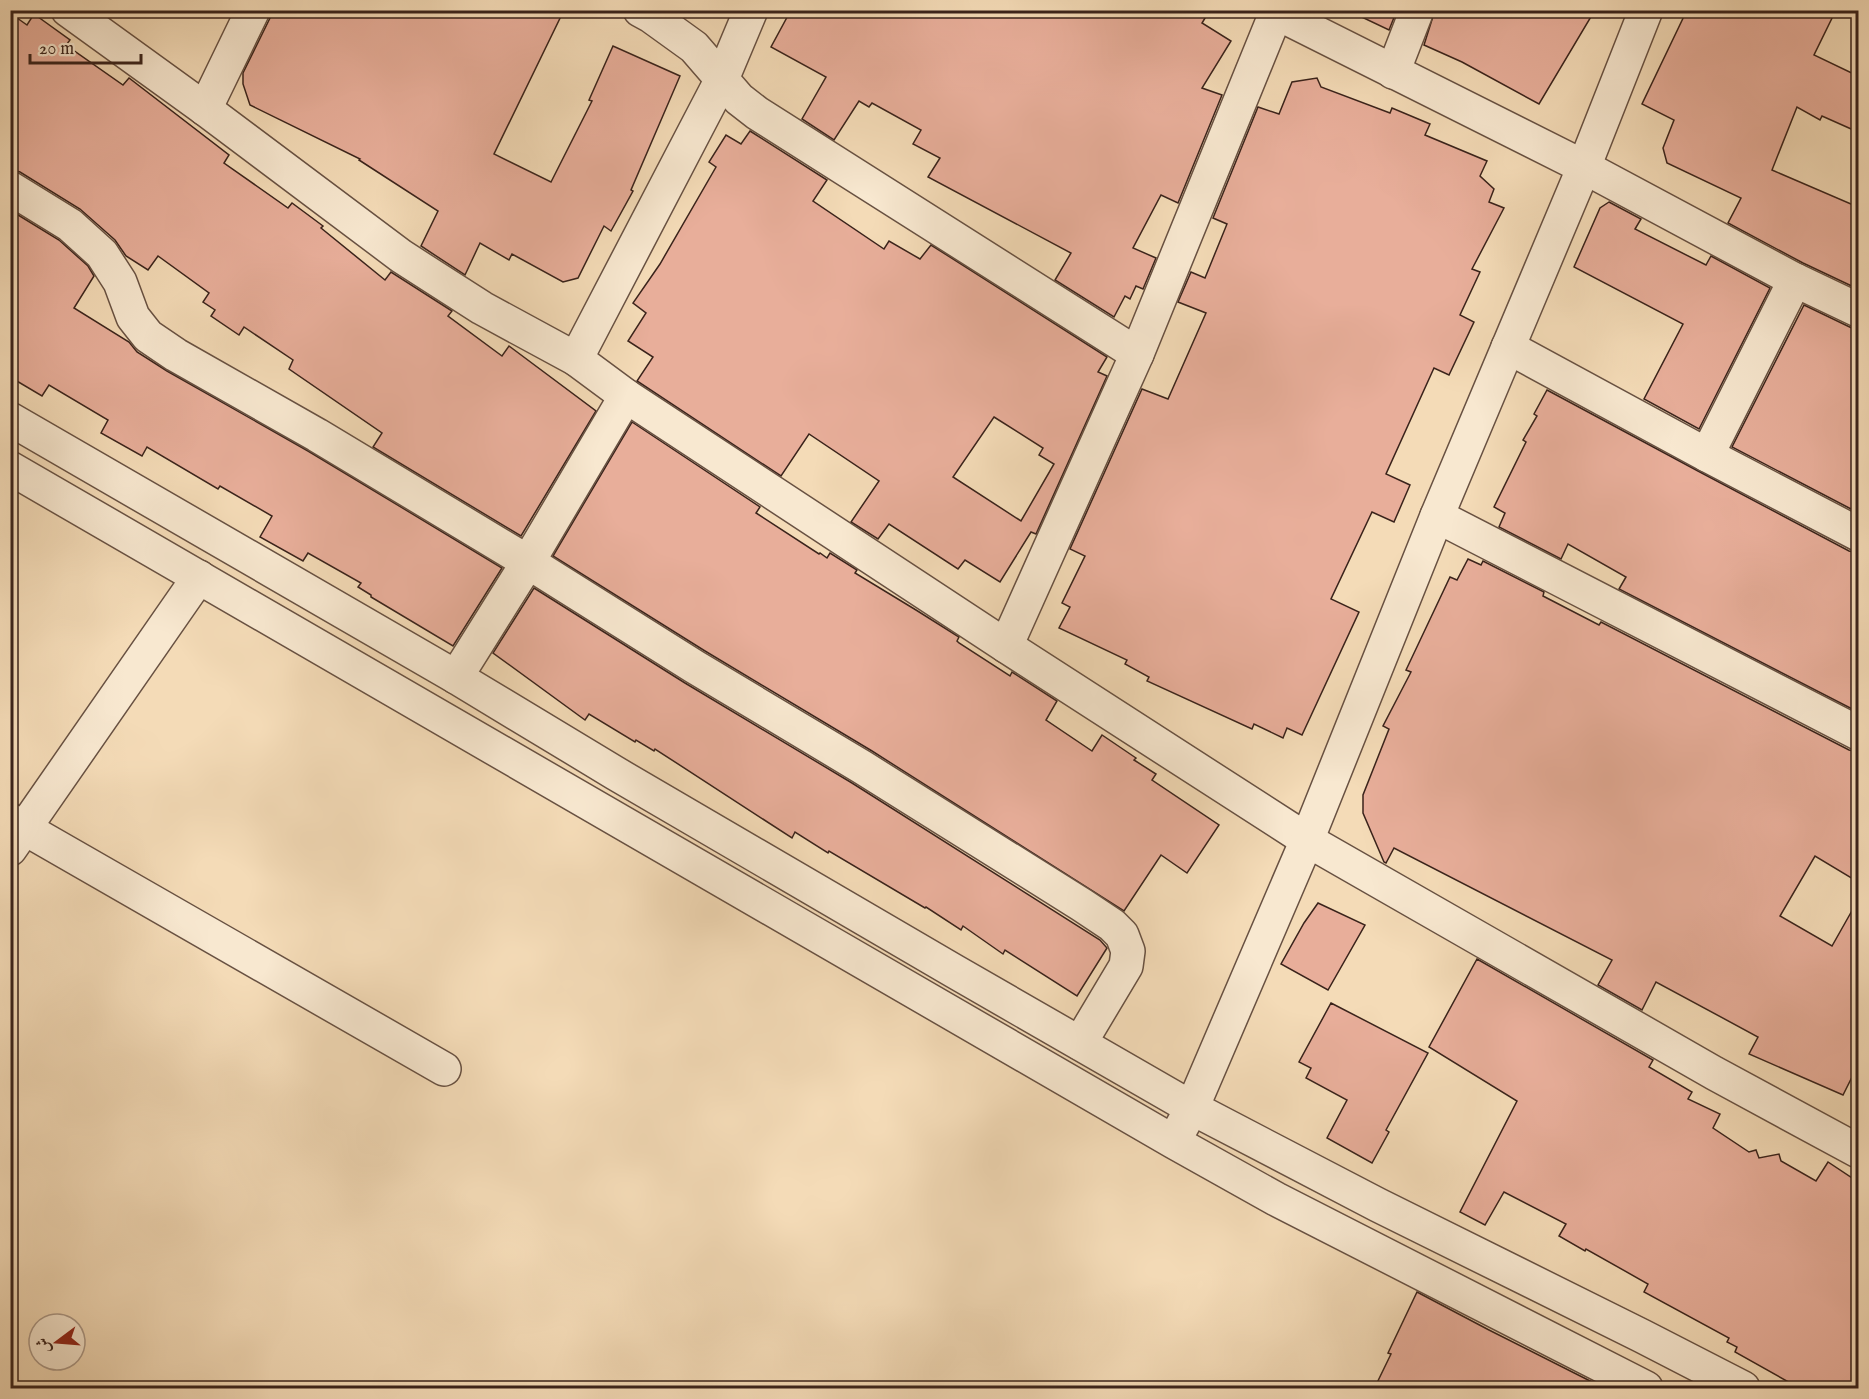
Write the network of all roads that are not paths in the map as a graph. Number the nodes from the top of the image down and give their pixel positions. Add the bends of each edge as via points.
1 (68, 10) edge
2 (254, 10) edge
3 (640, 10) edge
4 (751, 10) edge
5 (1417, 10) edge
6 (1646, 10) edge
7 (1274, 12) edge
8 (1393, 72) junction
9 (722, 79) junction
10 (205, 109) junction
11 (1584, 167) junction
12 (10, 188) edge
13 (1795, 280) junction
14 (1858, 310) edge
15 (1508, 347) junction
16 (1137, 354) junction
17 (576, 359) junction
18 (626, 396) junction
19 (10, 419) edge
20 (1707, 455) junction
21 (10, 468) edge
22 (1437, 516) junction
23 (1858, 534) edge
24 (528, 562) junction
25 (199, 577) junction
26 (1006, 646) junction
27 (456, 677) junction
28 (1858, 732) edge
29 (15, 832) edge
30 (1307, 840) junction
31 (1080, 1043) junction
32 (444, 1069) dead end
33 (1192, 1108) junction
34 (1174, 1142) junction
35 (1858, 1151) edge
36 (1646, 1389) edge
37 (1743, 1389) edge

1 - 10 street
2 - 10 street
3 - 9 street via 694,47
4 - 9 street
5 - 8 street
6 - 11 street
7 - 8 street
7 - 16 street
8 - 11 street
9 - 16 street via 758,113
9 - 17 street
10 - 17 street via 401,256 482,308
11 - 13 street
11 - 15 street
12 - 24 street via 70,225 102,254 120,282 133,317 148,336
13 - 14 street
13 - 20 street
15 - 20 street
15 - 22 street
16 - 26 street
17 - 18 street
18 - 24 street
18 - 26 street
19 - 27 street
20 - 23 street
21 - 25 street
22 - 28 street
22 - 30 street
24 - 27 street
24 - 31 street via 1112,925 1122,935 1128,951 1126,966
25 - 29 street
25 - 34 street
26 - 30 street
27 - 31 street
29 - 32 street
30 - 33 street
30 - 35 street
31 - 33 street
33 - 34 street
33 - 37 street
34 - 36 street via 1276,1199

